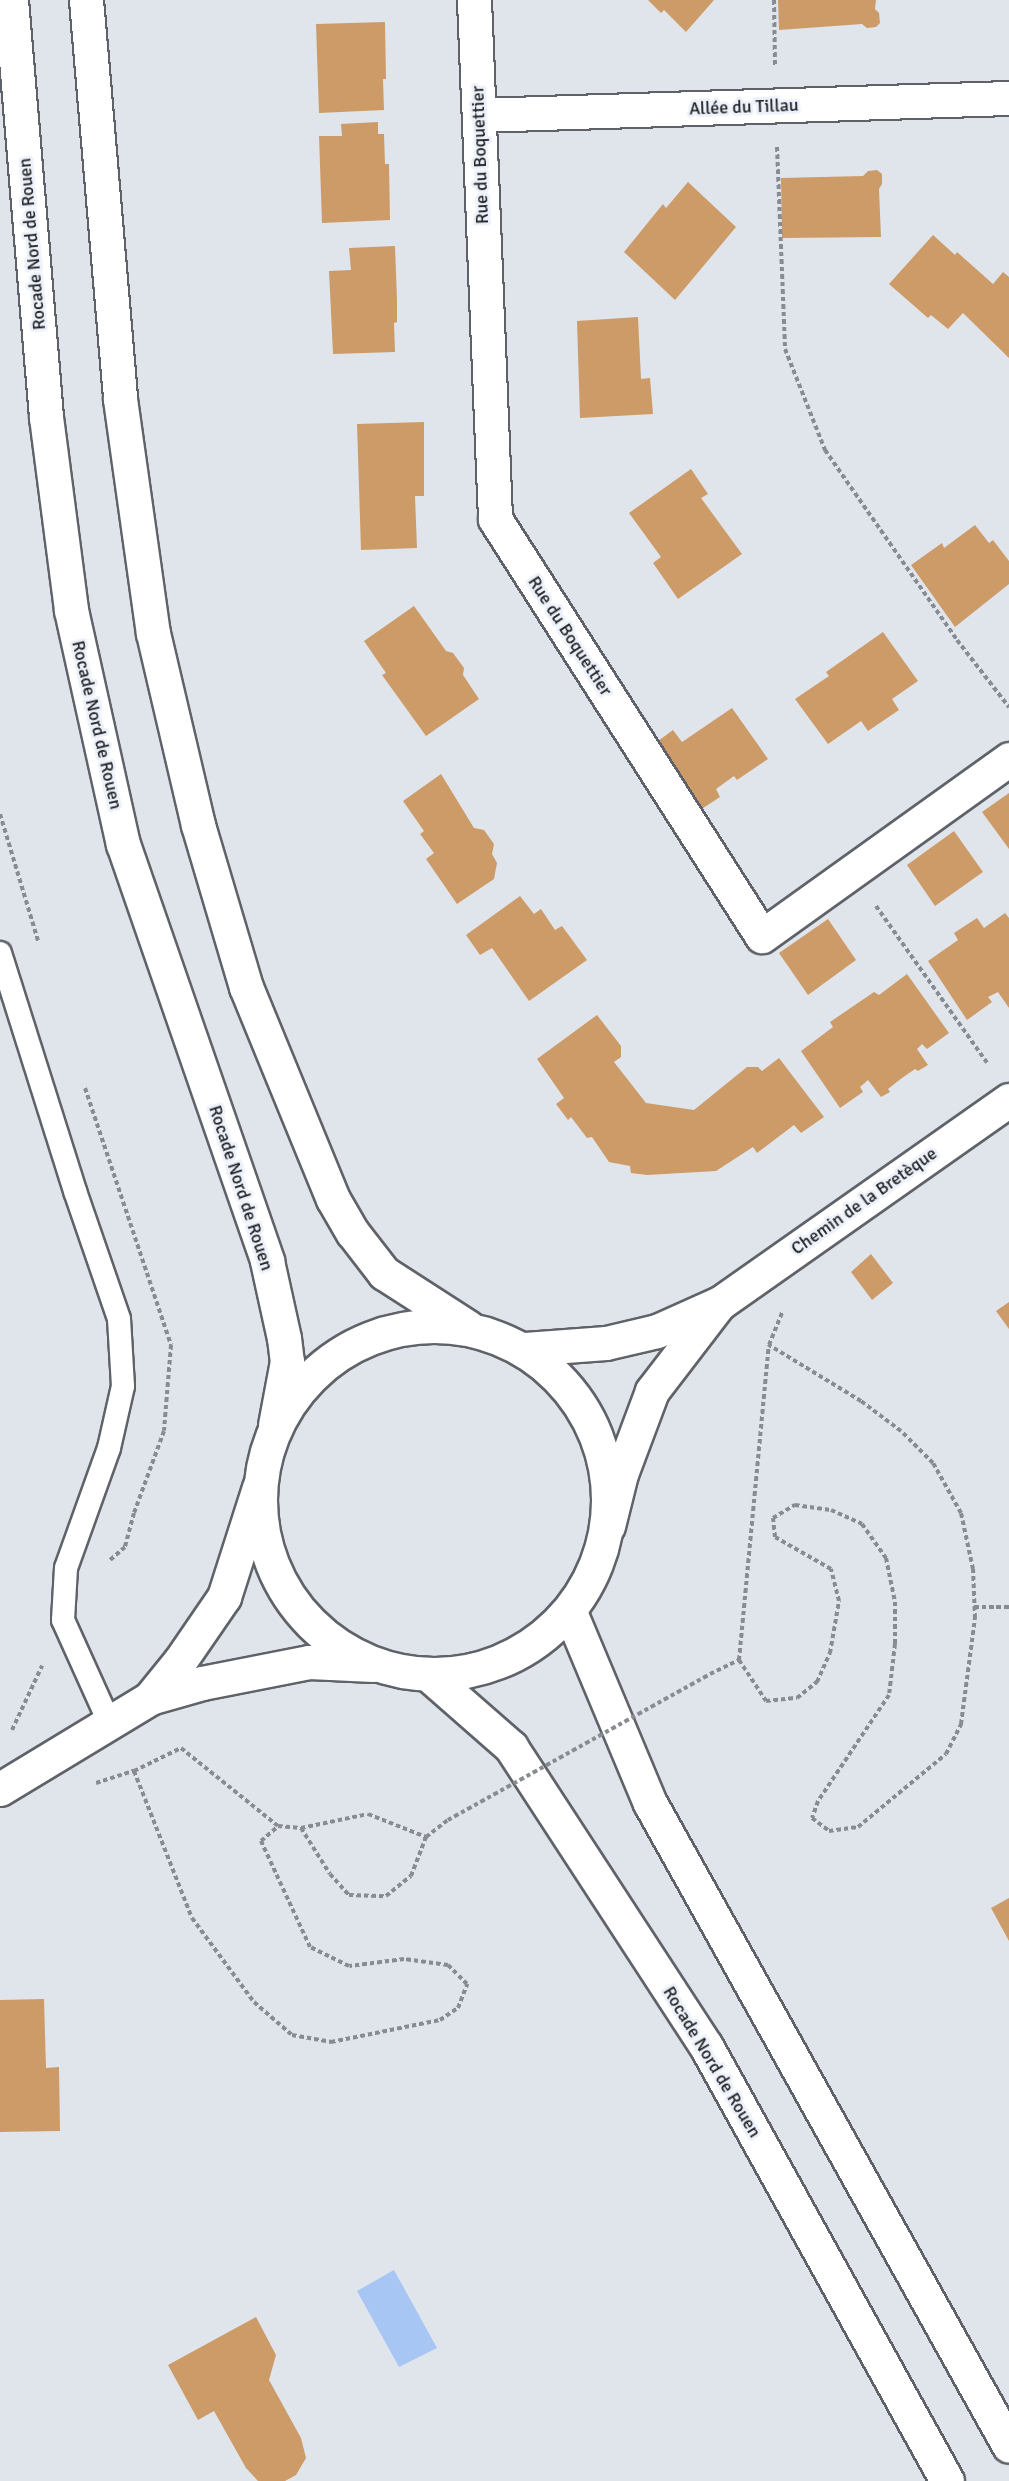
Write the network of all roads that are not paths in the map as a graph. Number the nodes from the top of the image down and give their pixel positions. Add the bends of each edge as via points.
1 (12, 0) edge
2 (86, 0) edge
3 (474, 0) edge
4 (1009, 98) edge
5 (478, 115) junction
6 (1009, 759) edge
7 (0, 953) edge
8 (1009, 1100) edge
9 (720, 1303) junction
10 (468, 1327) junction
11 (525, 1349) junction
12 (275, 1425) junction
13 (259, 1487) junction
14 (608, 1526) junction
15 (570, 1612) junction
16 (373, 1665) junction
17 (430, 1676) junction
18 (150, 1698) junction
19 (110, 1724) junction
20 (0, 1789) edge
21 (1009, 2446) edge
22 (947, 2481) edge

1 - 12 main road, Rocade Nord de Rouen via 46,417 71,610 123,844 267,1262 287,1361
2 - 10 main road via 120,399 153,633 198,825 246,987 333,1199 384,1273
3 - 5 main road, Rue du Boquettier
4 - 5 main road, Allée du Tillau
5 - 6 main road, Rue du Boquettier via 495,519 762,936
7 - 19 lane via 119,1319 123,1386 109,1448 66,1568 63,1620
8 - 9 main road, Chemin de la Bretèque
9 - 11 main road, Chemin de la Bretèque via 657,1331 616,1341
9 - 14 main road, Chemin de la Bretèque via 652,1391 621,1474
10 - 11 main road
10 - 12 main road via 410,1325 355,1342 308,1377
11 - 14 main road via 575,1395 605,1457
12 - 13 main road, Rocade Nord de Rouen
13 - 16 main road via 264,1543 286,1595 324,1637
13 - 18 main road via 224,1597
14 - 15 main road, Chemin de la Bretèque via 595,1572
15 - 17 main road via 507,1660
15 - 21 main road via 650,1803
16 - 17 main road
16 - 18 main road via 309,1662 202,1683
17 - 22 main road, Rocade Nord de Rouen via 511,1747 706,2046
18 - 19 main road
19 - 20 main road

